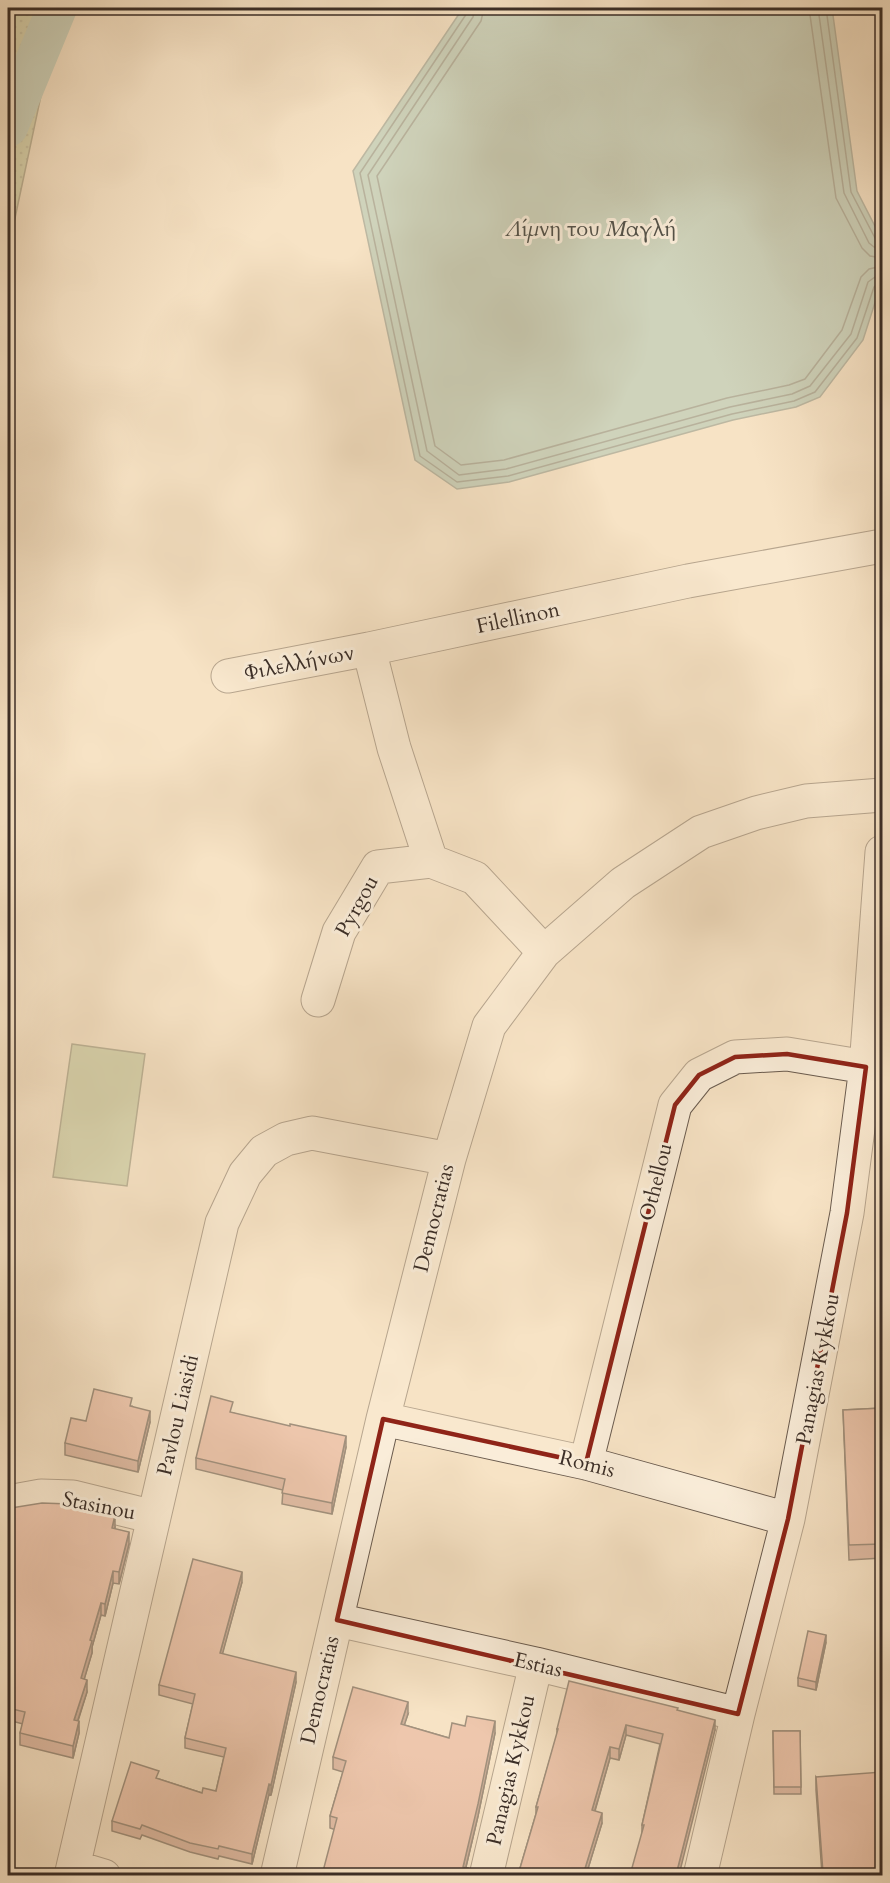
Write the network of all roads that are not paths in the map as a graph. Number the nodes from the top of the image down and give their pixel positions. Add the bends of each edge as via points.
1 (882, 546) edge
2 (369, 649) junction
3 (228, 676) dead end
4 (882, 795) edge
5 (882, 852) edge
6 (431, 861) junction
7 (544, 952) junction
8 (318, 1000) dead end
9 (866, 1067) junction
10 (449, 1159) junction
11 (383, 1419) junction
12 (586, 1463) junction
13 (8, 1502) edge
14 (154, 1517) junction
15 (788, 1519) junction
16 (337, 1620) junction
17 (536, 1664) junction
18 (738, 1714) junction
19 (83, 1873) edge
20 (277, 1875) edge
21 (486, 1875) edge
22 (700, 1875) edge

1 - 2 street, Filellinon via 688,581
2 - 3 street, Φιλελλήνων
2 - 6 street via 394,748
4 - 7 street, Democratias via 806,801 701,832 623,883
5 - 9 street, Panagias Kykkou
6 - 7 street, Pyrgou via 475,878
6 - 8 street, Pyrgou via 378,867 339,932
7 - 10 street, Democratias via 489,1026
9 - 12 street, Othellou via 787,1054 735,1057 699,1075 675,1105
9 - 15 street, Panagias Kykkou via 847,1213
10 - 11 street, Democratias
10 - 14 street, Pavlou Liasidi via 312,1133 286,1139 264,1150 244,1174 222,1223
11 - 12 street, Romis
11 - 16 street, Democratias
12 - 15 street, Romis
13 - 14 street, Stasinou via 41,1496 72,1497
14 - 19 street, Pavlou Liasidi
15 - 18 street, Panagias Kykkou
16 - 17 street, Estias
16 - 20 street, Democratias
17 - 18 street, Estias
17 - 21 street, Panagias Kykkou
18 - 22 street, Panagias Kykkou

